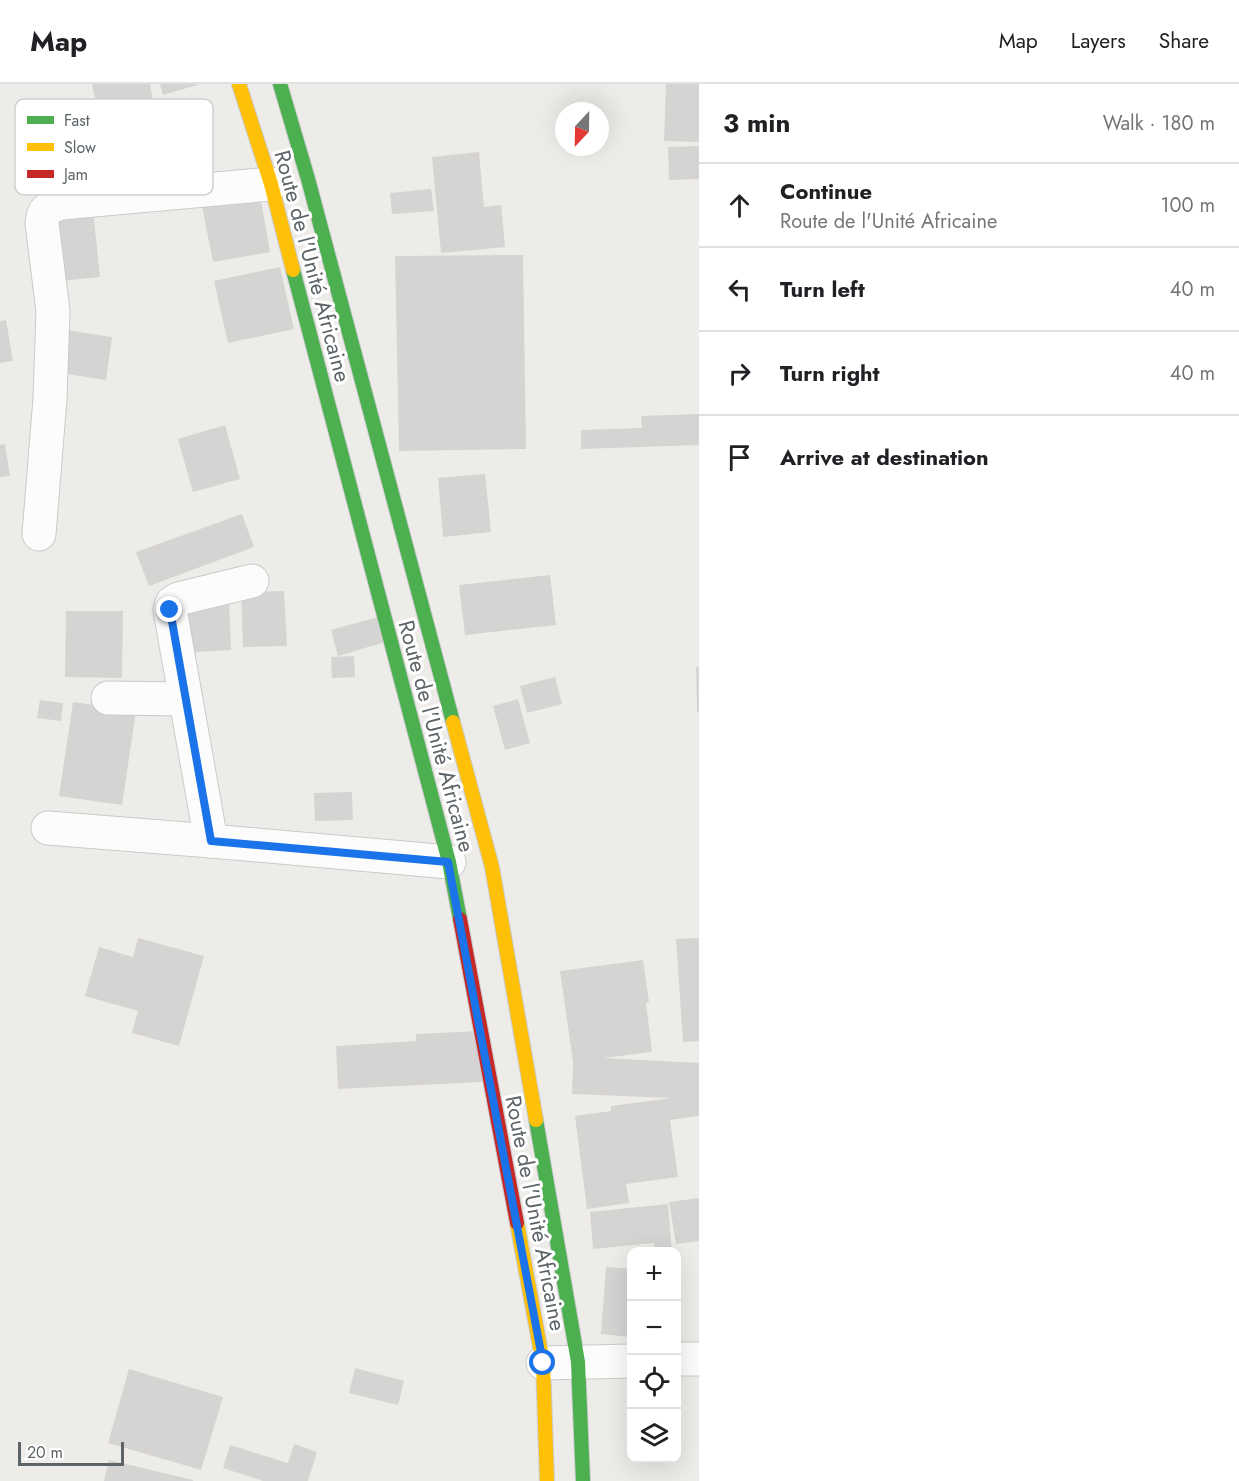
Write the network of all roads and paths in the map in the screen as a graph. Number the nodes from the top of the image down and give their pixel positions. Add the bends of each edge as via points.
1 (239, 84) edge
2 (279, 84) edge
3 (271, 184) junction
4 (213, 189) edge
5 (149, 195) edge
6 (39, 534) dead end
7 (252, 581) dead end
8 (108, 698) dead end
9 (186, 699) junction
10 (48, 828) dead end
11 (211, 841) junction
12 (448, 862) junction
13 (681, 1359) edge
14 (699, 1359) edge
15 (627, 1361) edge
16 (578, 1362) junction
17 (543, 1363) junction
18 (547, 1481) edge
19 (583, 1481) edge

1 - 3 main road, Route de l'Unité Africaine
2 - 16 main road, Route de l'Unité Africaine via 308,179 492,867
3 - 4 street
3 - 12 main road, Route de l'Unité Africaine
5 - 6 street via 61,203 42,214 53,311
7 - 9 street via 172,603
8 - 9 street
9 - 11 street
10 - 11 street
11 - 12 street
12 - 17 main road, Route de l'Unité Africaine
13 - 14 street
15 - 16 street
16 - 17 street
16 - 19 main road, Route de l'Unité Africaine
17 - 18 main road, Route de l'Unité Africaine

